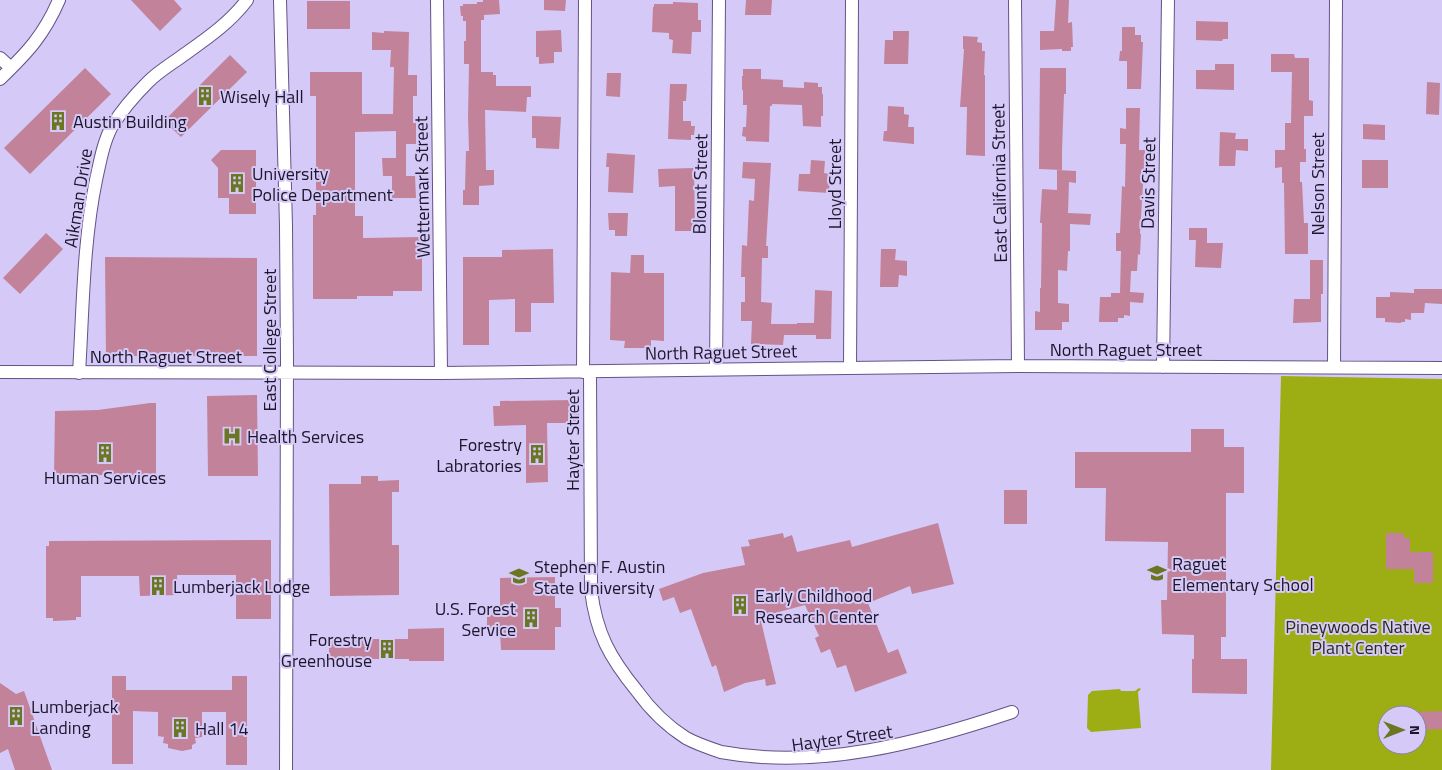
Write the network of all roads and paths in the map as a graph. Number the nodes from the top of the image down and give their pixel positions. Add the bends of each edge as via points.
1 (59, 0) edge
2 (247, 0) edge
3 (280, 0) edge
4 (438, 0) edge
5 (585, 0) edge
6 (719, 0) edge
7 (852, 0) edge
8 (1015, 0) edge
9 (1168, 0) edge
10 (1336, 0) edge
11 (0, 58) edge
12 (11, 68) junction
13 (0, 79) edge
14 (1018, 366) junction
15 (1163, 367) junction
16 (1334, 367) junction
17 (850, 368) junction
18 (1442, 368) edge
19 (716, 369) junction
20 (0, 372) edge
21 (586, 372) junction
22 (79, 373) junction
23 (287, 373) junction
24 (441, 373) junction
25 (1012, 712) dead end
26 (286, 770) edge

1 - 12 street via 46,27
2 - 22 street, Aikman Drive via 214,34 149,81 124,109 106,140 90,209
3 - 23 street, East College Street
4 - 24 street, Wettermark Street
5 - 21 street, Hayter Street
6 - 19 street, Blount Street
7 - 17 street, Lloyd Street
8 - 14 street, East California Street
9 - 15 street, Davis Street
10 - 16 street, Nelson Street
11 - 12 street
12 - 13 street
14 - 15 street, North Raguet Street
14 - 17 street, North Raguet Street
15 - 16 street, North Raguet Street
16 - 18 street, North Raguet Street
17 - 19 street, North Raguet Street
19 - 21 street, North Raguet Street
20 - 22 street, North Raguet Street
21 - 24 street, North Raguet Street
21 - 25 street, Hayter Street via 594,614 621,671 656,714 697,743 742,758 806,764 894,750
22 - 23 street, North Raguet Street
23 - 24 street, North Raguet Street
23 - 26 street, East College Street

